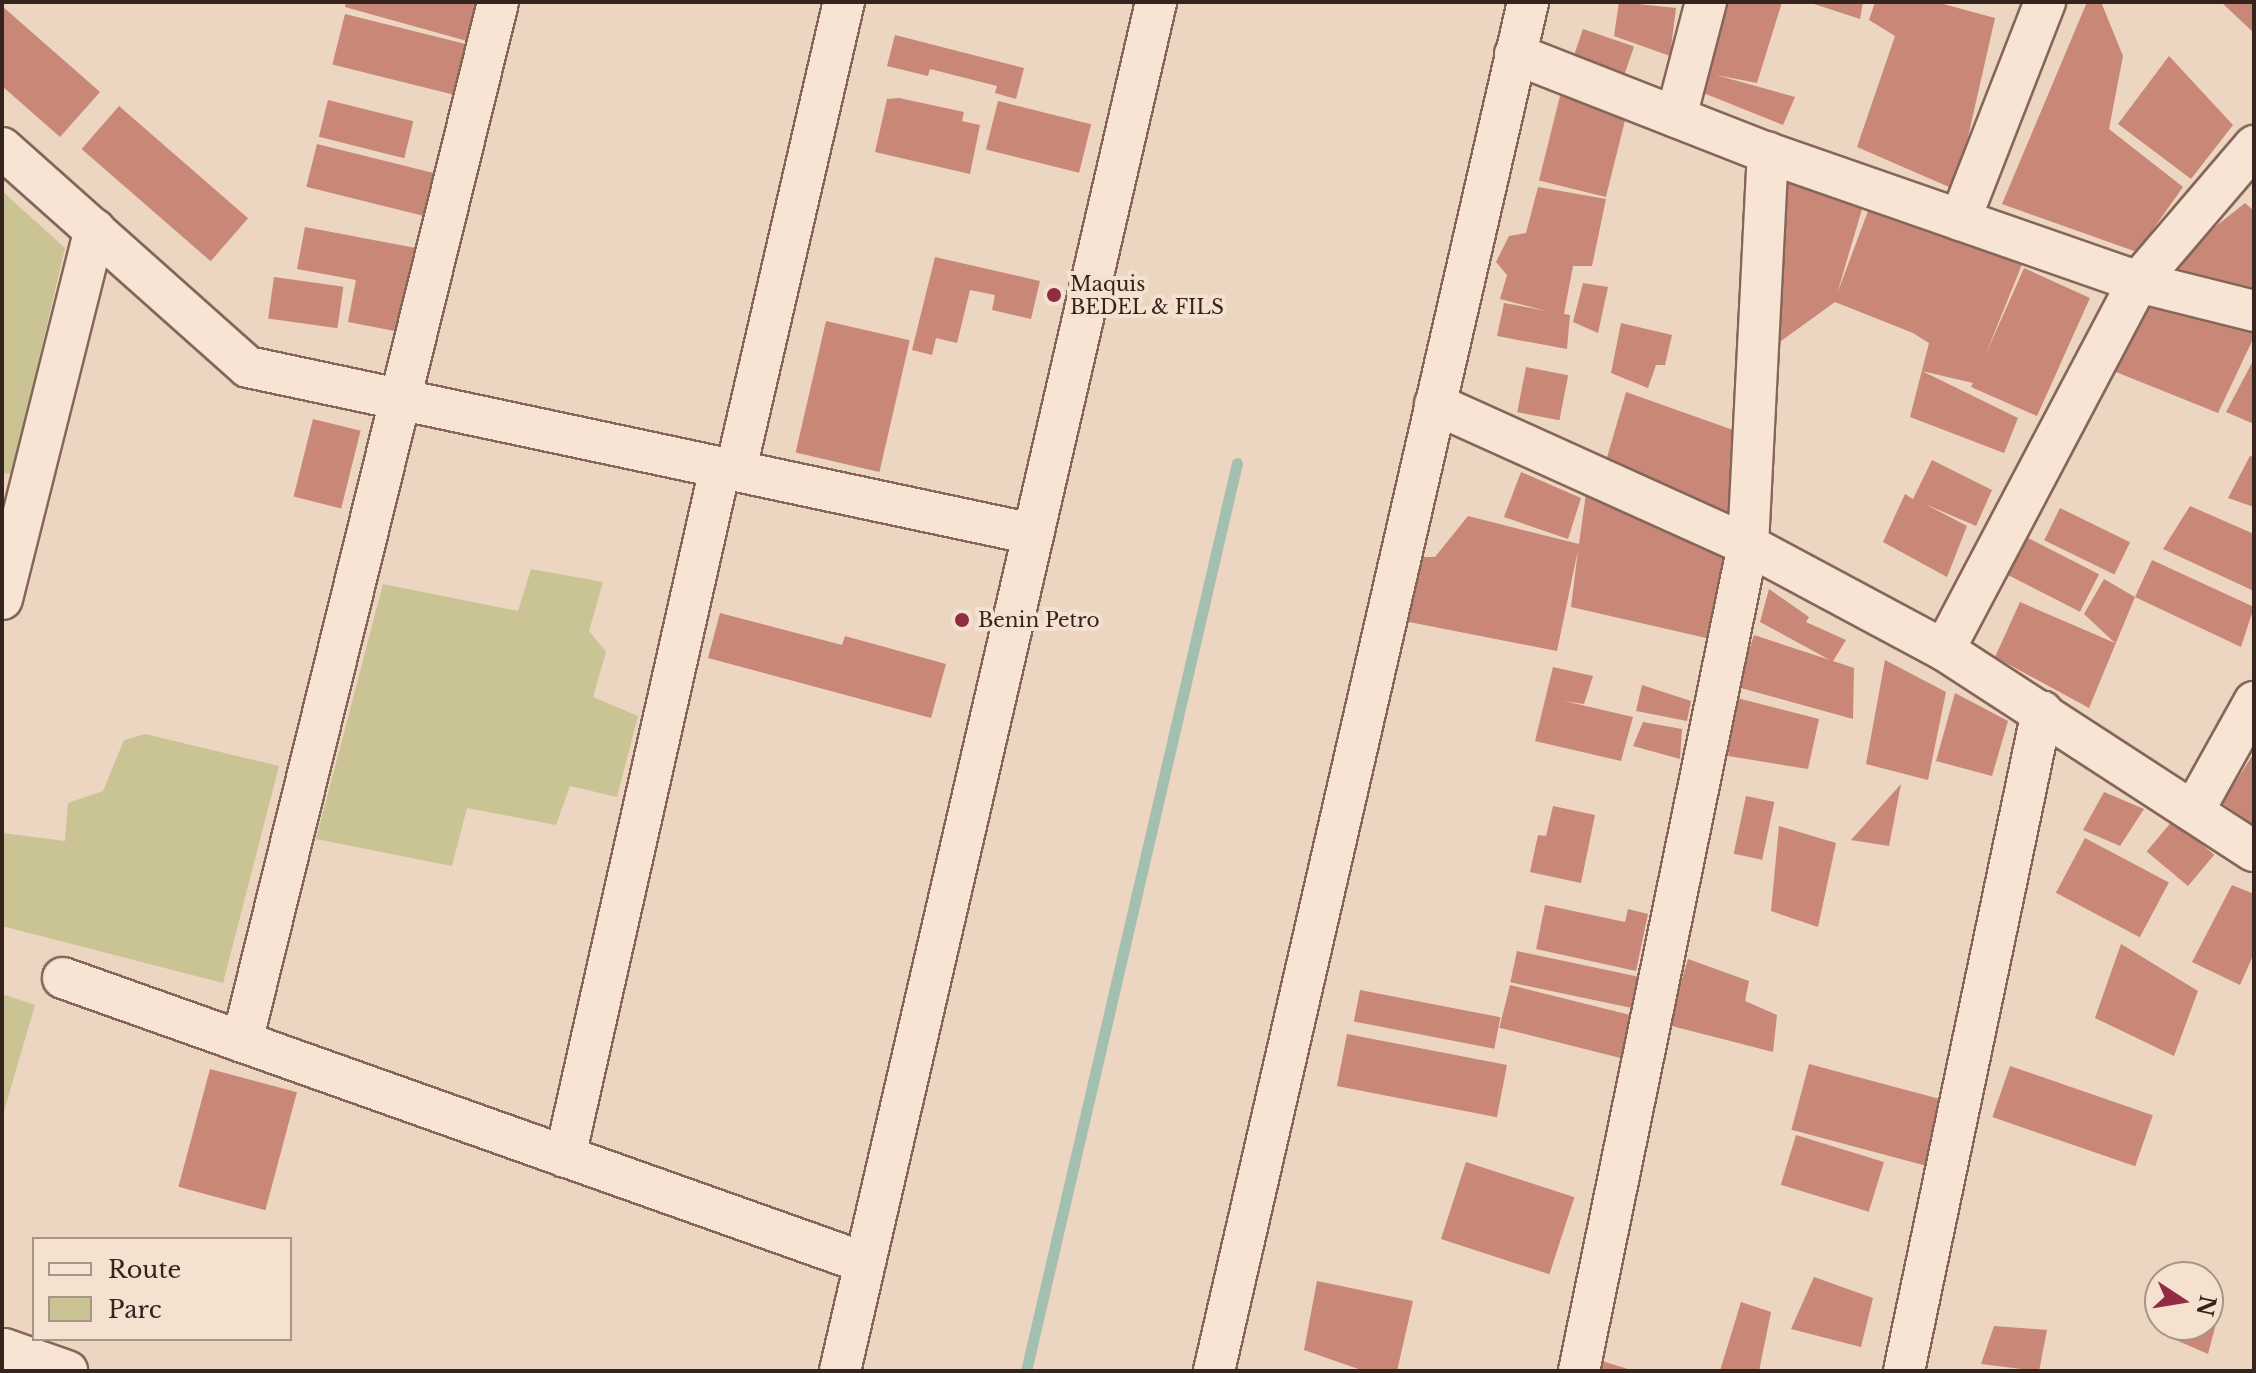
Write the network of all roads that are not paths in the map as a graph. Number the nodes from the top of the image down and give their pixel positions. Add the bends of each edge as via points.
1 (498, 2) edge
2 (844, 2) edge
3 (1156, 2) edge
4 (1528, 2) edge
5 (1706, 2) edge
6 (2045, 2) edge
7 (1515, 54) junction
8 (1676, 117) junction
9 (2254, 146) edge
10 (2, 148) edge
11 (1768, 153) junction
12 (1960, 220) junction
13 (95, 230) junction
14 (2138, 282) junction
15 (2254, 311) edge
16 (400, 398) junction
17 (1435, 404) junction
18 (728, 468) junction
19 (1033, 534) junction
20 (1748, 545) junction
21 (2, 599) edge
22 (1944, 650) junction
23 (2254, 702) edge
24 (2042, 711) junction
25 (2194, 810) junction
26 (2254, 851) edge
27 (63, 978) dead end
28 (242, 1042) junction
29 (565, 1157) junction
30 (865, 1263) junction
31 (2, 1355) edge
32 (67, 1371) edge
33 (840, 1371) edge
34 (1214, 1371) edge
35 (1579, 1371) edge
36 (1904, 1371) edge

1 - 16 street
2 - 18 street
3 - 19 street
4 - 7 street
5 - 8 street
6 - 12 street
7 - 8 street
7 - 17 street
8 - 11 street
9 - 14 street
10 - 13 street
11 - 12 street
11 - 20 street
12 - 14 street
13 - 16 street via 248,367
13 - 21 street
14 - 15 street
14 - 22 street
16 - 18 street
16 - 28 street
17 - 20 street
17 - 34 street
18 - 19 street
18 - 29 street
19 - 30 street
20 - 22 street
20 - 35 street
22 - 24 street
23 - 25 street
24 - 25 street
24 - 36 street
25 - 26 street
27 - 28 street
28 - 29 street
29 - 30 street
30 - 33 street
31 - 32 street via 4,1349

